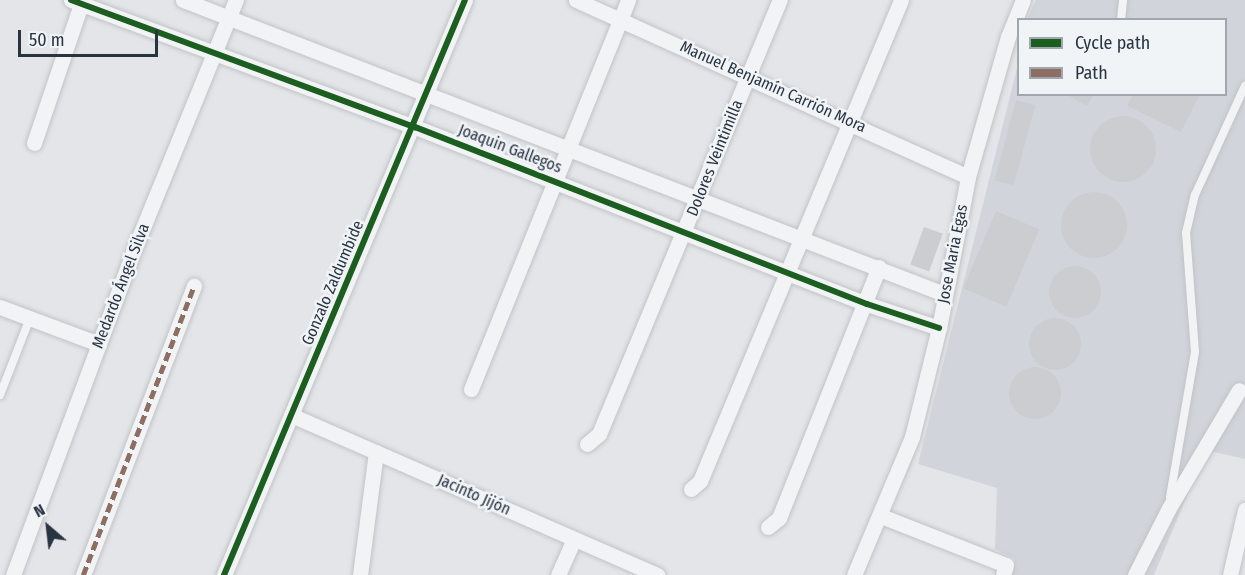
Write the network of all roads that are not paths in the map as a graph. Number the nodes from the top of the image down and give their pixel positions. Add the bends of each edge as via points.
1 (183, 0) edge
2 (236, 0) edge
3 (465, 0) edge
4 (576, 0) edge
5 (628, 0) edge
6 (780, 0) edge
7 (901, 0) edge
8 (1023, 0) edge
9 (1123, 0) edge
10 (76, 2) edge
11 (229, 17) junction
12 (621, 18) junction
13 (1018, 18) edge
14 (1120, 18) edge
15 (1017, 23) edge
16 (1013, 38) edge
17 (213, 55) junction
18 (748, 75) junction
19 (1245, 86) edge
20 (428, 95) junction
21 (850, 122) junction
22 (415, 127) junction
23 (34, 142) dead end
24 (568, 148) junction
25 (968, 177) junction
26 (555, 181) junction
27 (697, 201) junction
28 (685, 232) junction
29 (802, 240) junction
30 (879, 267) junction
31 (789, 273) junction
32 (194, 286) dead end
33 (944, 294) junction
34 (867, 304) junction
35 (0, 307) edge
36 (30, 318) junction
37 (939, 327) junction
38 (99, 344) junction
39 (471, 389) dead end
40 (1239, 390) dead end
41 (0, 395) edge
42 (291, 415) junction
43 (587, 444) dead end
44 (376, 452) junction
45 (691, 489) dead end
46 (1169, 508) junction
47 (1245, 510) edge
48 (881, 516) junction
49 (768, 527) dead end
50 (574, 539) junction
51 (1005, 570) edge
52 (13, 575) edge
53 (82, 575) edge
54 (224, 575) edge
55 (360, 575) edge
56 (558, 575) edge
57 (658, 575) edge
58 (854, 575) edge
59 (1135, 575) edge
60 (1230, 575) edge

1 - 11 street
2 - 11 street, Medardo Ángel Silva
3 - 20 street, Gonzalo Zaldumbide
4 - 12 street, Manuel Benjamín Carrión Mora
5 - 12 street
6 - 18 street, Dolores Veintimilla
7 - 21 street
8 - 13 street, Jose Maria Egas
9 - 14 lane
10 - 17 street, Joaquin Gallegos
10 - 23 street
11 - 17 street, Medardo Ángel Silva
11 - 20 street
12 - 18 street, Manuel Benjamín Carrión Mora
12 - 24 street
15 - 16 street, Jose Maria Egas
16 - 25 street, Jose Maria Egas
17 - 22 street, Joaquin Gallegos
17 - 38 street, Medardo Ángel Silva
18 - 21 street, Manuel Benjamín Carrión Mora
18 - 27 street, Dolores Veintimilla
19 - 46 lane via 1195,195 1186,233 1195,352
20 - 22 street, Gonzalo Zaldumbide
20 - 24 street
21 - 25 street, Manuel Benjamín Carrión Mora
21 - 29 street
22 - 26 street, Joaquin Gallegos
22 - 42 street, Gonzalo Zaldumbide
24 - 26 street
24 - 27 street
25 - 33 street, Jose Maria Egas
26 - 28 street, Joaquin Gallegos
26 - 39 street
27 - 28 street, Dolores Veintimilla
27 - 29 street
28 - 31 street, Joaquin Gallegos
28 - 43 street, Dolores Veintimilla via 599,434
29 - 30 street
29 - 31 street
30 - 33 street
30 - 34 street
31 - 34 street, Joaquin Gallegos
31 - 45 street via 700,481
32 - 53 street
33 - 37 street, Jose Maria Egas
34 - 37 street, Joaquin Gallegos
34 - 49 street via 780,518
35 - 36 street
36 - 38 street
36 - 41 lane
37 - 48 street, Jose Maria Egas via 912,437
38 - 52 street, Medardo Ángel Silva
40 - 46 street
42 - 44 street, Jacinto Jijón
42 - 54 street, Gonzalo Zaldumbide
44 - 50 street, Jacinto Jijón
44 - 55 street
46 - 59 street
47 - 60 street
48 - 51 street
48 - 58 street, Jose Maria Egas
50 - 56 street
50 - 57 street, Jacinto Jijón

